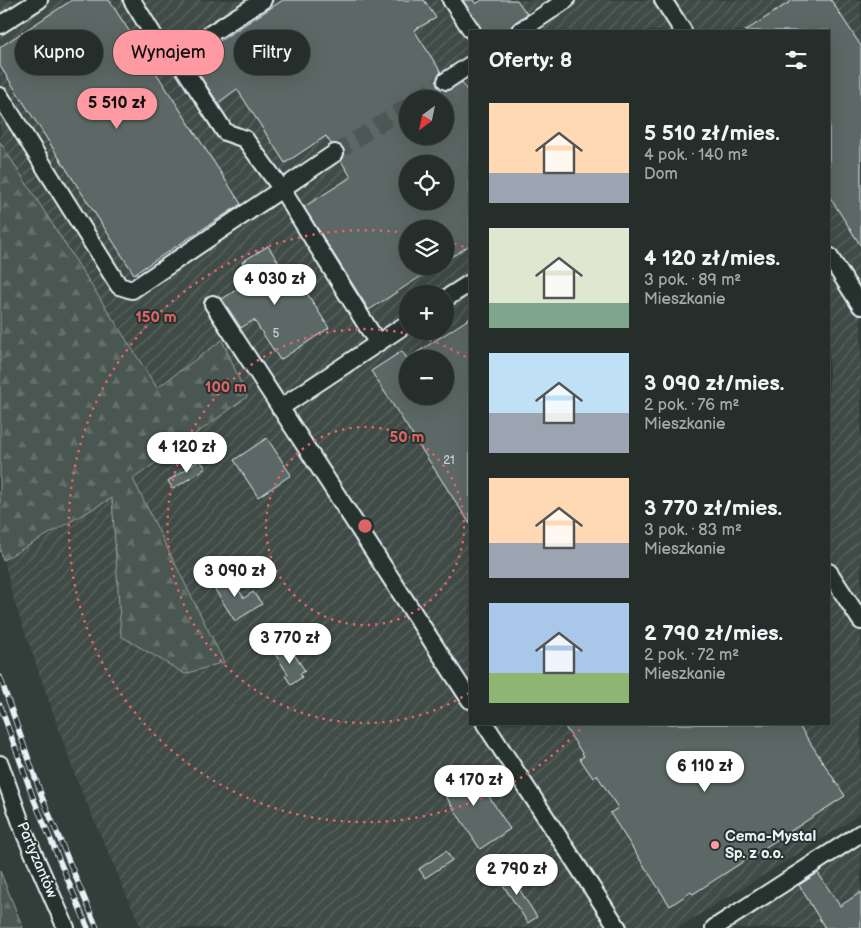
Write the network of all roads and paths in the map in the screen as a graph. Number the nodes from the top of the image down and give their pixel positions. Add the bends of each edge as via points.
1 (39, 0) edge
2 (132, 0) edge
3 (263, 0) edge
4 (451, 0) edge
5 (566, 0) edge
6 (663, 0) edge
7 (0, 25) edge
8 (150, 30) edge
9 (216, 30) edge
10 (471, 30) edge
11 (521, 30) edge
12 (682, 30) edge
13 (469, 66) edge
14 (188, 75) edge
15 (446, 81) tunnel mouth
16 (0, 96) edge
17 (335, 153) tunnel mouth
18 (281, 188) junction
19 (830, 258) edge
20 (469, 284) edge
21 (454, 293) edge
22 (213, 304) dead end
23 (861, 306) edge
24 (399, 329) edge
25 (378, 342) junction
26 (280, 408) junction
27 (830, 574) edge
28 (861, 621) edge
29 (469, 698) edge
30 (486, 725) edge
31 (0, 764) edge
32 (861, 833) edge
33 (66, 928) edge
34 (618, 928) edge
35 (714, 928) edge

1 - 7 street
2 - 8 street
3 - 9 street
4 - 10 street
5 - 11 street
6 - 12 street
13 - 15 street
14 - 18 street via 225,132 245,139
16 - 18 street via 119,286 132,290
17 - 18 street
18 - 25 street
19 - 23 street
20 - 21 street
22 - 26 street
24 - 25 street
25 - 26 street
26 - 29 street
27 - 28 street
30 - 34 street
31 - 33 street, Partyzantów via 25,834
32 - 35 street

